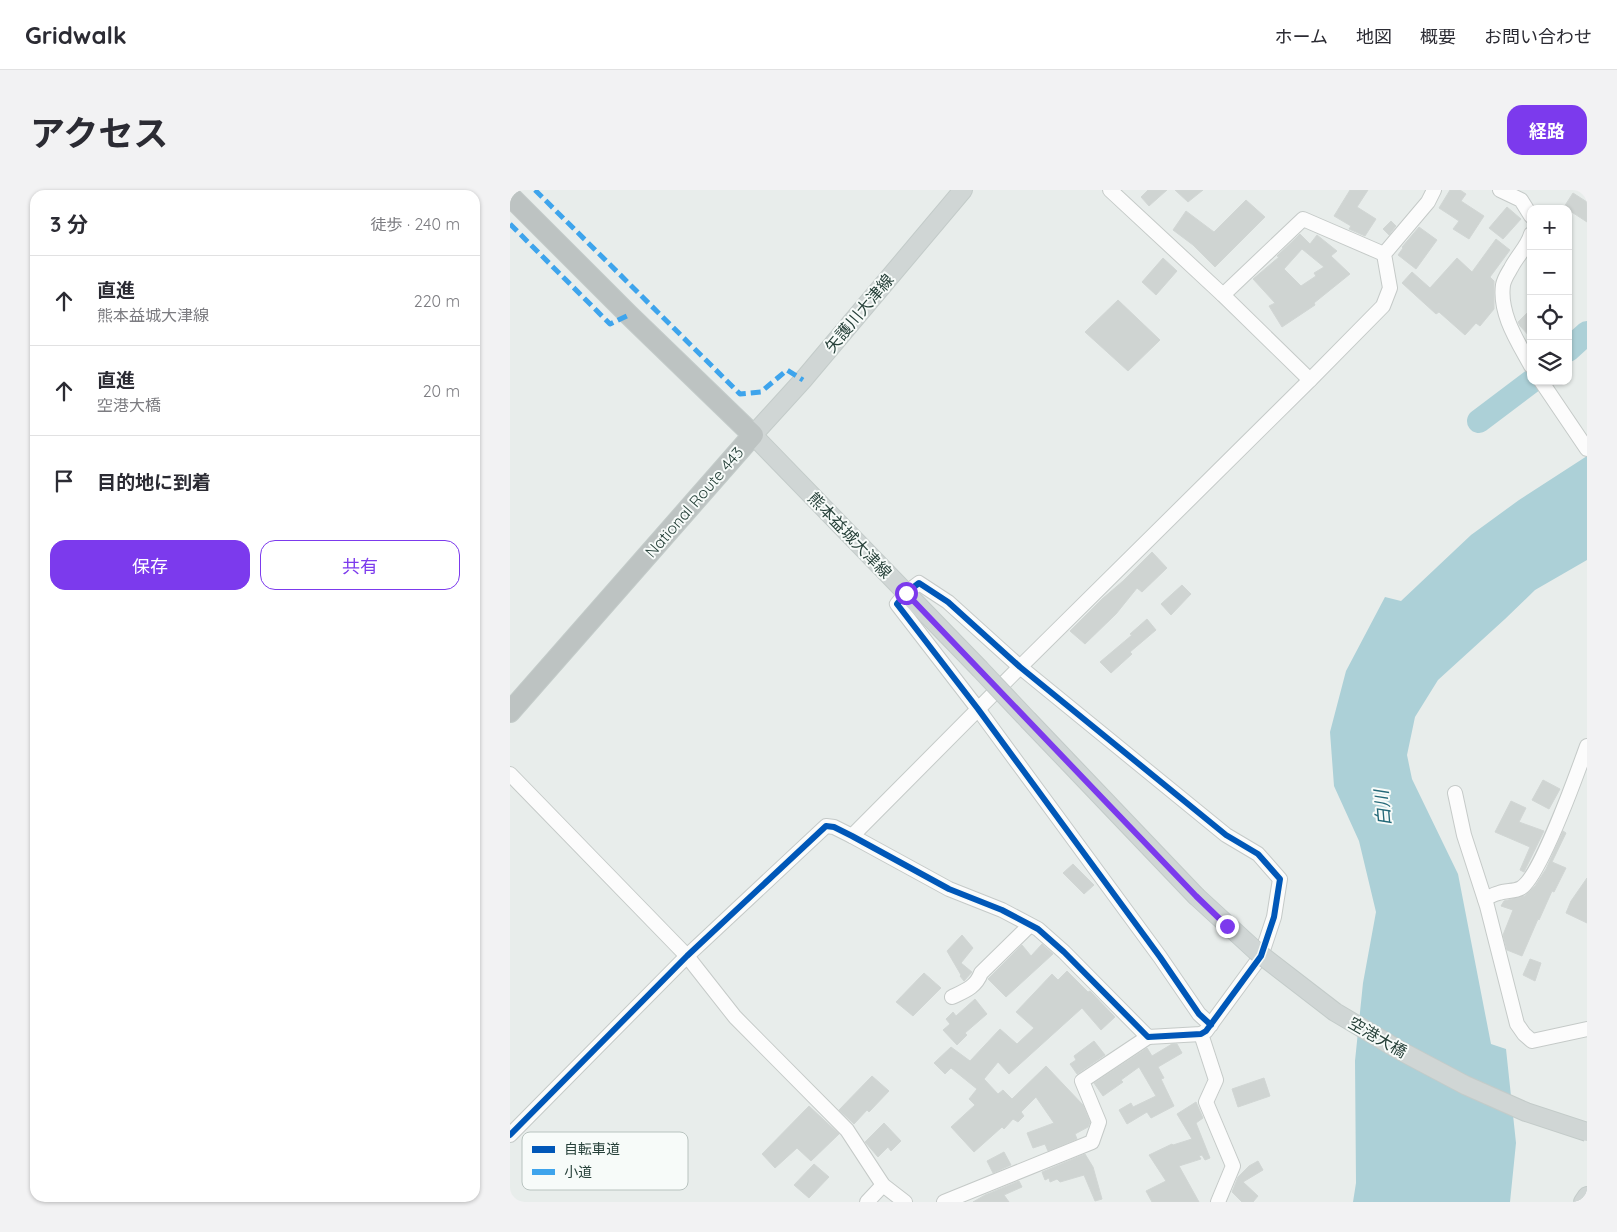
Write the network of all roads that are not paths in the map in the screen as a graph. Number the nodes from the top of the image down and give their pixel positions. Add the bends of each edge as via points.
1 (963, 190) edge
2 (1110, 190) edge
3 (1434, 190) edge
4 (1500, 190) edge
5 (1522, 195) edge
6 (510, 196) edge
7 (1527, 207) edge
8 (1527, 243) edge
9 (1384, 254) junction
10 (1223, 295) junction
11 (1527, 358) edge
12 (1310, 380) junction
13 (1544, 385) edge
14 (753, 434) junction
15 (1587, 450) edge
16 (906, 593) junction
17 (1020, 667) junction
18 (978, 709) junction
19 (510, 712) edge
20 (1587, 746) edge
21 (510, 774) edge
22 (1455, 793) dead end
23 (852, 836) junction
24 (1196, 896) joint
25 (1485, 899) junction
26 (1029, 926) junction
27 (688, 956) junction
28 (952, 997) dead end
29 (1587, 1028) edge
30 (1206, 1029) junction
31 (1148, 1037) junction
32 (1587, 1132) edge
33 (510, 1135) edge
34 (883, 1185) junction
35 (1587, 1196) edge
36 (867, 1202) edge
37 (905, 1202) edge
38 (944, 1202) edge
39 (1218, 1202) edge
40 (1583, 1202) edge

1 - 14 main road, 矢護川大津線 via 803,380
2 - 10 street
3 - 9 street via 1428,202
4 - 5 street
5 - 7 street
6 - 14 highway, National Route 443
8 - 11 street via 1503,284 1508,322
9 - 10 street via 1303,219
9 - 12 street via 1390,288 1383,306
10 - 12 street
12 - 17 street
13 - 15 street
14 - 16 main road, 熊本益城大津線
14 - 19 highway, National Route 443
16 - 17 street via 918,583 948,602
16 - 18 street via 897,604
16 - 24 main road, 熊本益城大津線, bridge
17 - 18 street
17 - 30 street via 1226,835 1258,854 1280,879 1274,917 1261,956
18 - 23 street
18 - 30 street via 1160,957
20 - 25 street via 1538,866 1523,888 1499,892
21 - 27 street
22 - 25 street via 1464,835
23 - 26 street via 949,889 1002,910
23 - 27 street via 826,826
24 - 32 main road, 空港大橋, bridge via 1256,951 1335,1012 1464,1085 1526,1112
25 - 29 street via 1517,1024 1524,1034 1532,1040
26 - 28 street via 981,973 978,982
26 - 31 street via 1038,929 1064,952
27 - 33 street
27 - 34 street via 735,1017 847,1130
30 - 31 street
30 - 39 street via 1216,1080 1206,1102 1233,1166
31 - 38 street via 1082,1081 1100,1122 1092,1142
34 - 36 street
34 - 37 street
35 - 40 main road

